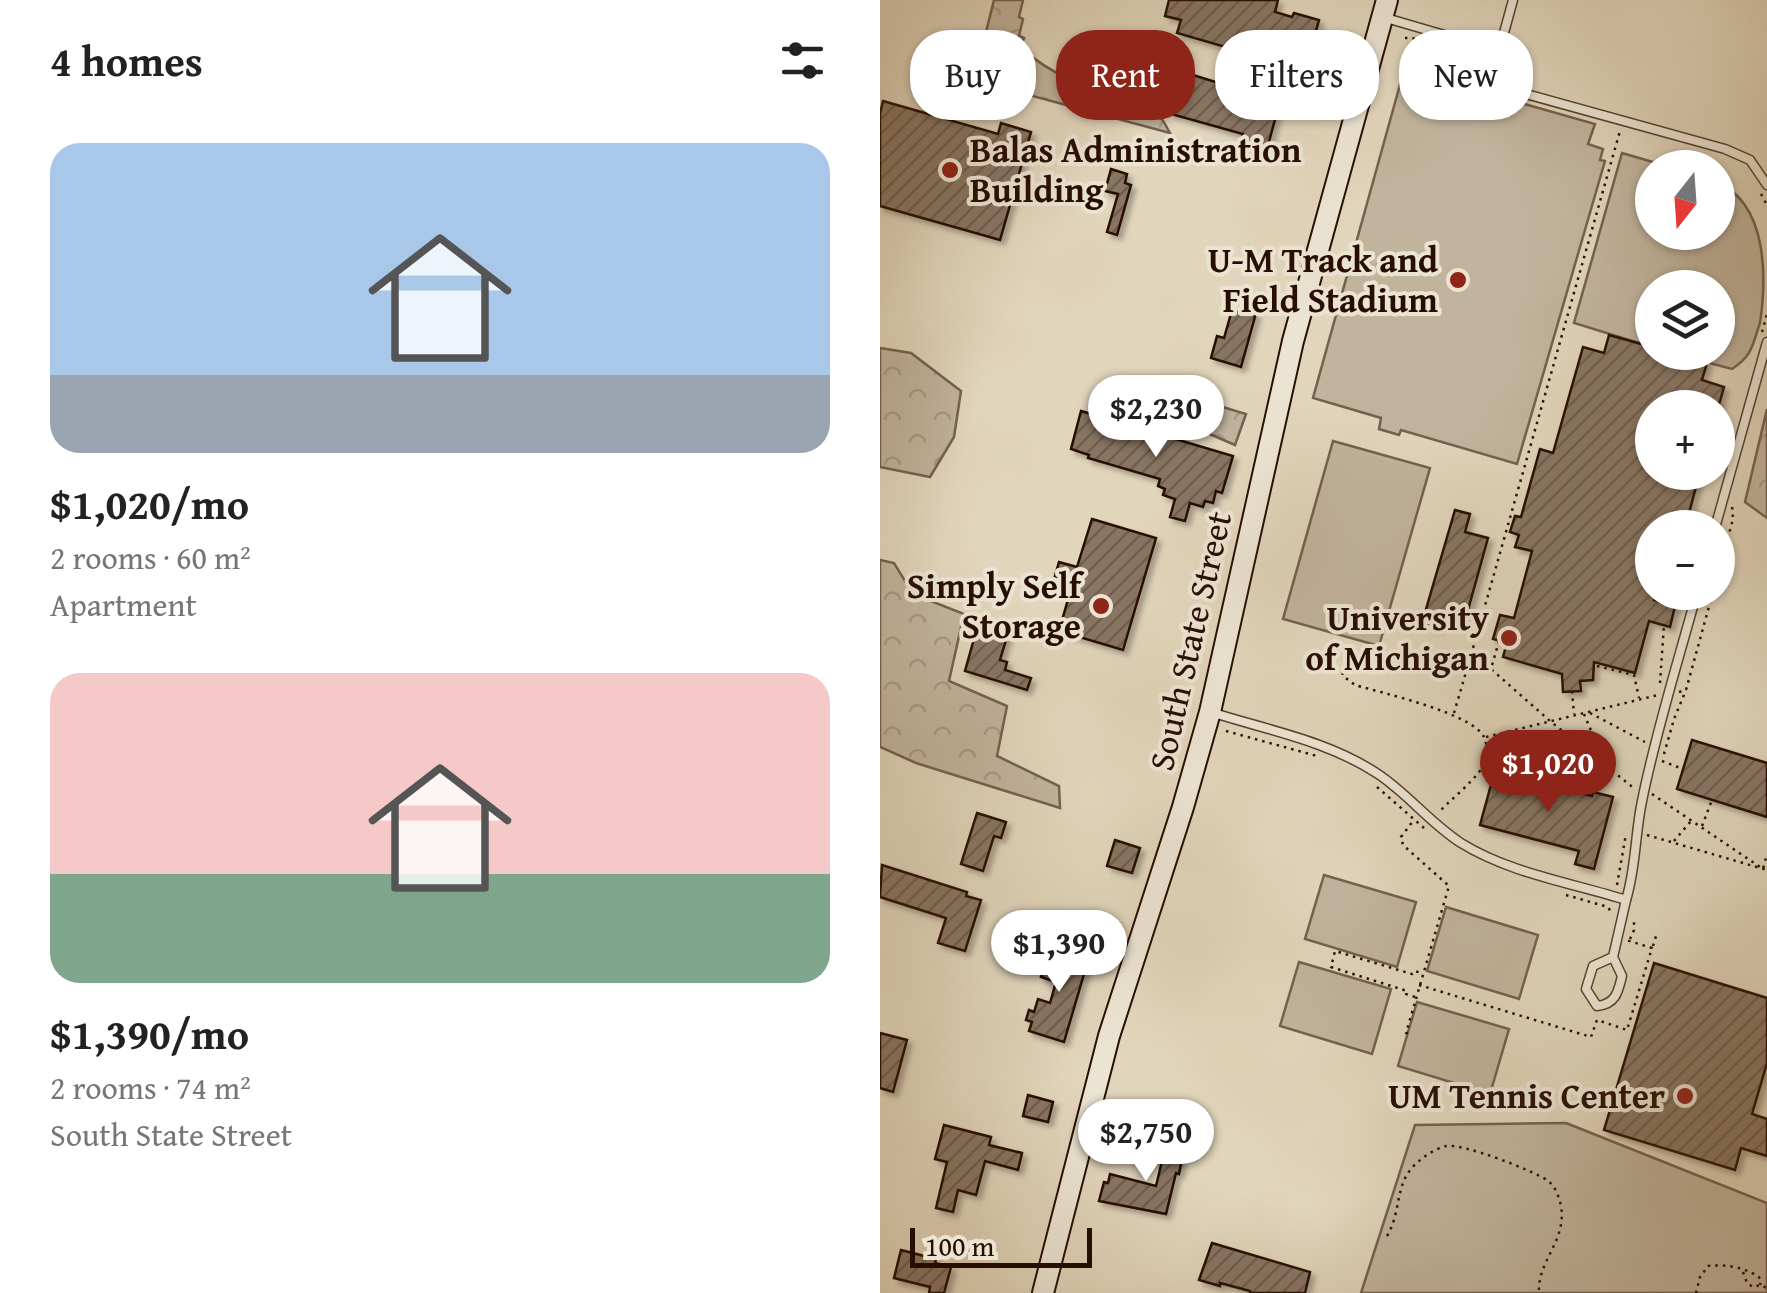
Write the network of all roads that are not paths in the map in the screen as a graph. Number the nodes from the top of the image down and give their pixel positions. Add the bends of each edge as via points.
1 (1513, 0) edge
2 (1384, 8) edge
3 (1435, 30) edge
4 (1505, 30) edge
5 (1533, 96) edge
6 (1767, 185) edge
7 (1767, 342) edge
8 (1719, 510) edge
9 (1692, 610) edge
10 (1210, 712) junction
11 (1626, 900) junction
12 (1612, 957) junction
13 (1042, 1293) edge

1 - 4 lane
2 - 3 lane
2 - 10 main road, South State Street via 1293,341
5 - 6 lane via 1725,149 1750,160
7 - 8 lane
9 - 11 lane via 1644,792
10 - 11 lane via 1332,749 1381,776 1461,843 1500,863
10 - 13 main road, South State Street via 1110,1036
11 - 12 lane
12 - 12 lane via 1593,966 1586,989 1597,1006 1616,997 1622,976

